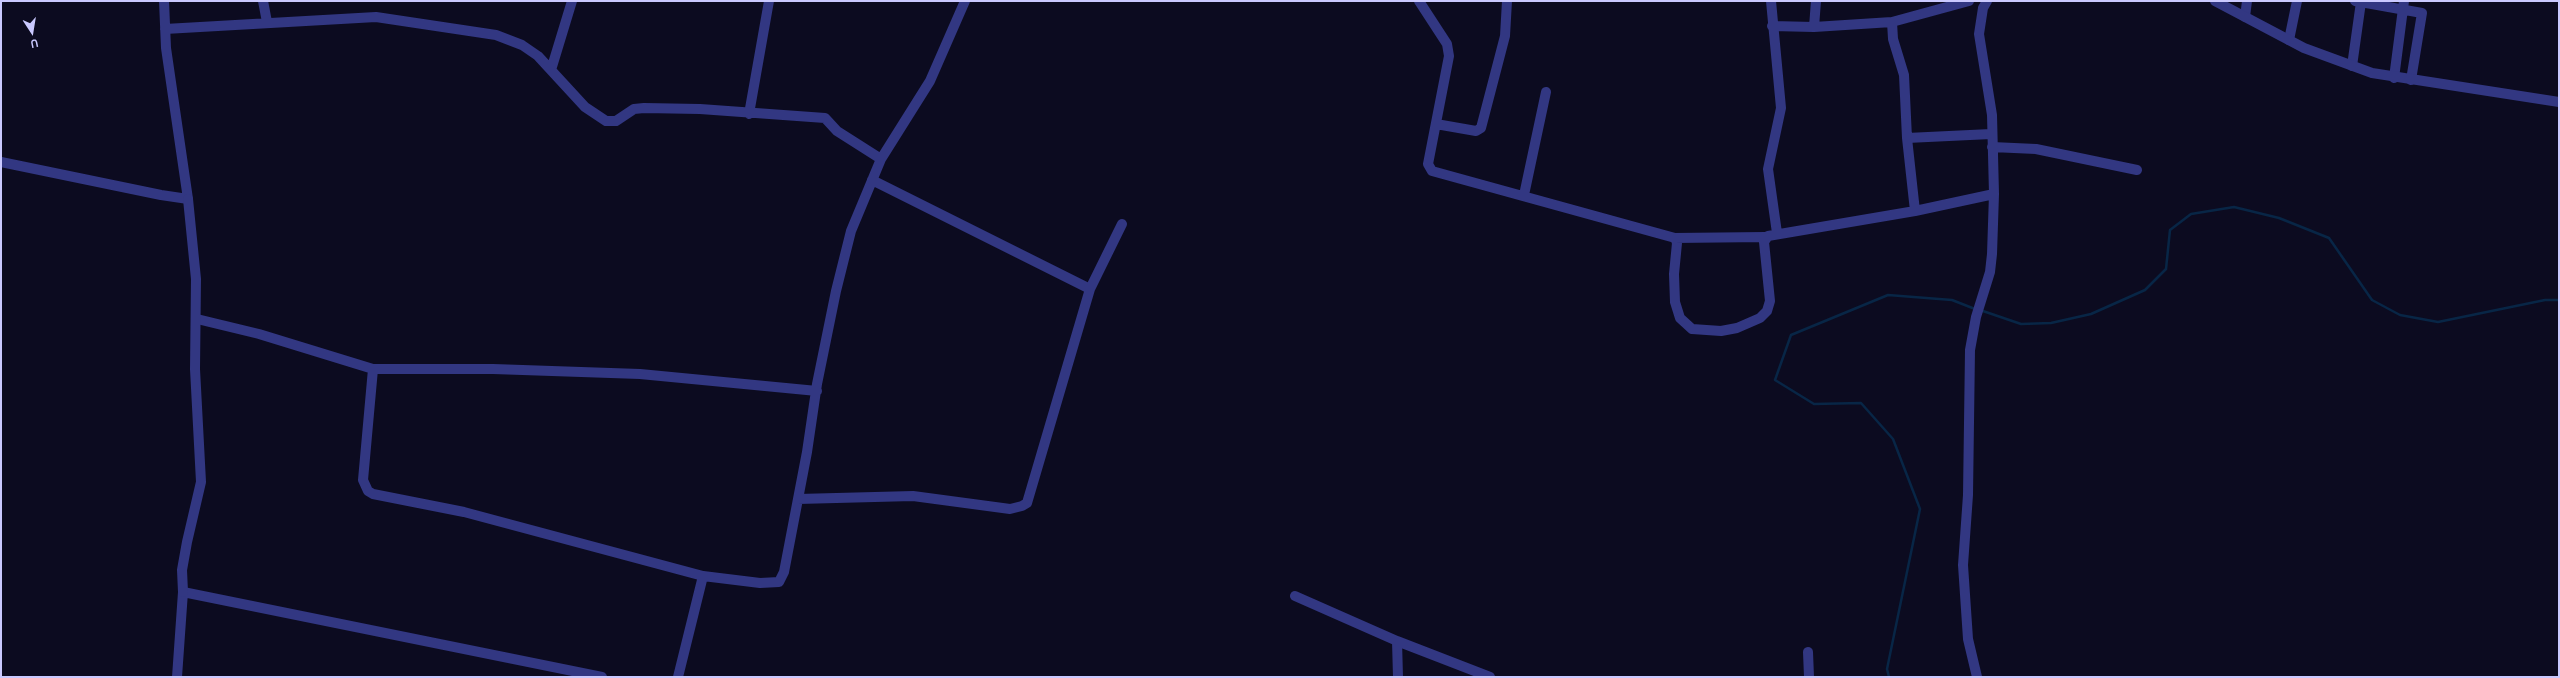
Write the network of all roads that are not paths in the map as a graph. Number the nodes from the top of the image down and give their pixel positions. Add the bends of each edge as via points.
1 (164, 1) edge
2 (263, 1) edge
3 (572, 1) edge
4 (769, 1) edge
5 (965, 1) edge
6 (1419, 1) edge
7 (1507, 1) edge
8 (1771, 1) edge
9 (1816, 1) edge
10 (1970, 1) edge
11 (1988, 1) edge
12 (2215, 1) edge
13 (2247, 1) edge
14 (2297, 1) edge
15 (2358, 2) edge
16 (2404, 5) edge
17 (2245, 17) junction
18 (267, 22) junction
19 (1892, 22) junction
20 (1772, 26) junction
21 (1814, 27) junction
22 (165, 29) junction
23 (2289, 40) junction
24 (2352, 66) junction
25 (551, 70) junction
26 (2394, 78) junction
27 (2411, 80) junction
28 (1546, 92) dead end
29 (2559, 102) edge
30 (749, 114) junction
31 (1436, 124) junction
32 (1991, 134) junction
33 (1907, 138) junction
34 (1992, 147) junction
35 (881, 159) junction
36 (1, 162) edge
37 (2137, 170) dead end
38 (872, 180) junction
39 (1994, 194) junction
40 (1524, 195) junction
41 (188, 198) junction
42 (1915, 211) junction
43 (1122, 224) dead end
44 (1776, 233) junction
45 (1765, 237) junction
46 (1674, 238) junction
47 (1090, 289) junction
48 (197, 319) junction
49 (373, 369) junction
50 (817, 391) junction
51 (798, 499) junction
52 (703, 576) junction
53 (183, 592) junction
54 (1295, 596) dead end
55 (1397, 641) junction
56 (1808, 652) dead end
57 (177, 677) edge
58 (602, 677) edge
59 (678, 677) edge
60 (1398, 677) edge
61 (1490, 677) edge
62 (1809, 677) edge
63 (1977, 677) edge

1 - 22 street
2 - 18 street
3 - 25 street
4 - 30 street
5 - 35 street via 930,81
6 - 31 street via 1447,44 1449,56
7 - 31 street via 1505,36 1481,128 1476,131
8 - 20 street
9 - 21 street
10 - 19 street
11 - 32 street via 1983,8 1979,34 1990,96
12 - 17 street
13 - 17 street
14 - 23 street
15 - 16 street
15 - 24 street
16 - 26 street
16 - 27 street via 2423,15
17 - 23 street
18 - 22 street
18 - 25 street via 376,17 496,35 522,45 538,56
19 - 21 street
19 - 33 street via 1893,39 1904,75
20 - 21 street
20 - 44 street via 1781,108 1768,169
22 - 41 street
23 - 24 street
24 - 26 street
25 - 30 street via 585,107 606,121 616,120 634,109 644,108 700,109
26 - 27 street
27 - 29 street
28 - 40 street
30 - 35 street via 825,118 836,131
31 - 40 street via 1428,164 1432,171
32 - 33 street
32 - 34 street
33 - 42 street
34 - 37 street via 2036,149
34 - 39 street
35 - 38 street
36 - 41 street via 161,195
38 - 47 street
38 - 50 street via 851,231 836,291
39 - 42 street
39 - 63 street via 1992,254 1970,350 1968,495 1963,565 1968,639
40 - 46 street
41 - 48 street
42 - 44 street
43 - 47 street
44 - 45 street
45 - 46 street
45 - 46 street via 1770,301 1767,311 1760,318 1738,328 1721,331 1692,329 1680,318 1675,302 1677,242
47 - 51 street via 1027,503 1010,509 913,496
48 - 49 street via 259,334
48 - 53 street via 195,370 201,482 182,570
49 - 50 street via 493,369 640,374
49 - 52 street via 363,473 368,491 471,514
50 - 51 street
51 - 52 street via 784,572 779,582 760,584
52 - 59 street
53 - 57 street
53 - 58 street
54 - 55 street
55 - 60 street
55 - 61 street
56 - 62 street

